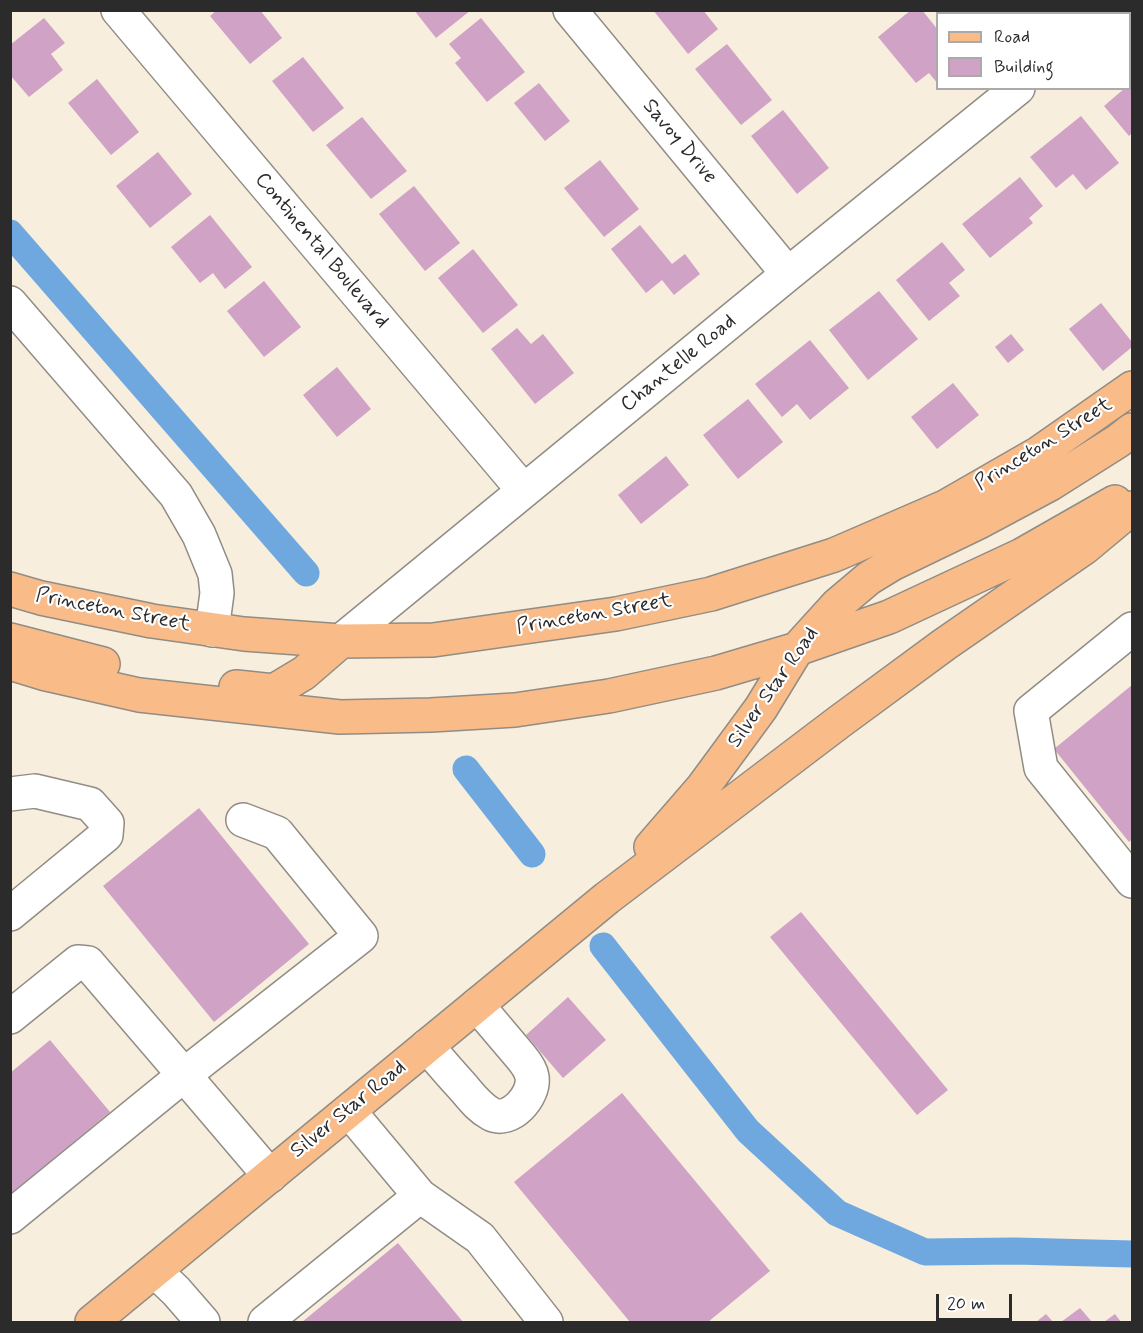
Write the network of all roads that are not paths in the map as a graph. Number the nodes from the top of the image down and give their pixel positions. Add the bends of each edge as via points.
1 (118, 10) edge
2 (570, 10) edge
3 (1016, 90) edge
4 (788, 274) junction
5 (10, 303) edge
6 (1132, 388) edge
7 (1132, 430) edge
8 (524, 491) junction
9 (1132, 491) edge
10 (1132, 508) edge
11 (10, 589) edge
12 (1132, 629) edge
13 (212, 630) junction
14 (10, 640) edge
15 (341, 641) junction
16 (796, 649) junction
17 (10, 663) edge
18 (10, 794) edge
19 (243, 820) dead end
20 (1132, 881) edge
21 (607, 898) junction
22 (10, 914) edge
23 (477, 1005) junction
24 (10, 1017) edge
25 (427, 1046) junction
26 (184, 1075) junction
27 (349, 1111) junction
28 (270, 1176) junction
29 (420, 1196) junction
30 (10, 1217) edge
31 (155, 1271) junction
32 (92, 1323) edge
33 (203, 1323) edge
34 (265, 1323) edge
35 (546, 1323) edge

1 - 8 street, Continental Boulevard
2 - 4 street, Savoy Drive
3 - 4 street, Chantelle Road
4 - 8 street, Chantelle Road
5 - 13 street via 176,495 215,574 217,593
6 - 15 main road, Princeton Street via 1039,453 945,507 823,559 711,594 616,614 433,640
7 - 16 main road, Silver Star Road via 1050,484 868,578
8 - 15 street, Chantelle Road
9 - 16 main road via 1012,560 889,617
10 - 21 main road, Silver Star Road via 1084,548 945,644
11 - 13 main road, Princeton Street via 141,619
12 - 20 street via 1031,711 1041,768
13 - 15 main road, Princeton Street
14 - 15 main road via 153,675 274,691 304,673
16 - 17 main road via 716,673 609,696 515,710 431,716 340,717 161,698 46,675
16 - 21 main road, Silver Star Road via 761,708 703,787
18 - 22 street via 35,791 90,804 107,823 106,835
19 - 26 street via 277,833 361,936
21 - 23 main road, Silver Star Road
23 - 25 main road, Silver Star Road
23 - 25 street via 528,1066 532,1077 525,1100 512,1113 490,1114
24 - 26 street via 78,962 88,963
25 - 27 main road, Silver Star Road
26 - 28 street
26 - 30 street
27 - 28 main road, Silver Star Road
27 - 29 street
28 - 31 main road, Silver Star Road
29 - 34 street
29 - 35 street via 480,1238
31 - 32 main road, Silver Star Road
31 - 33 street

